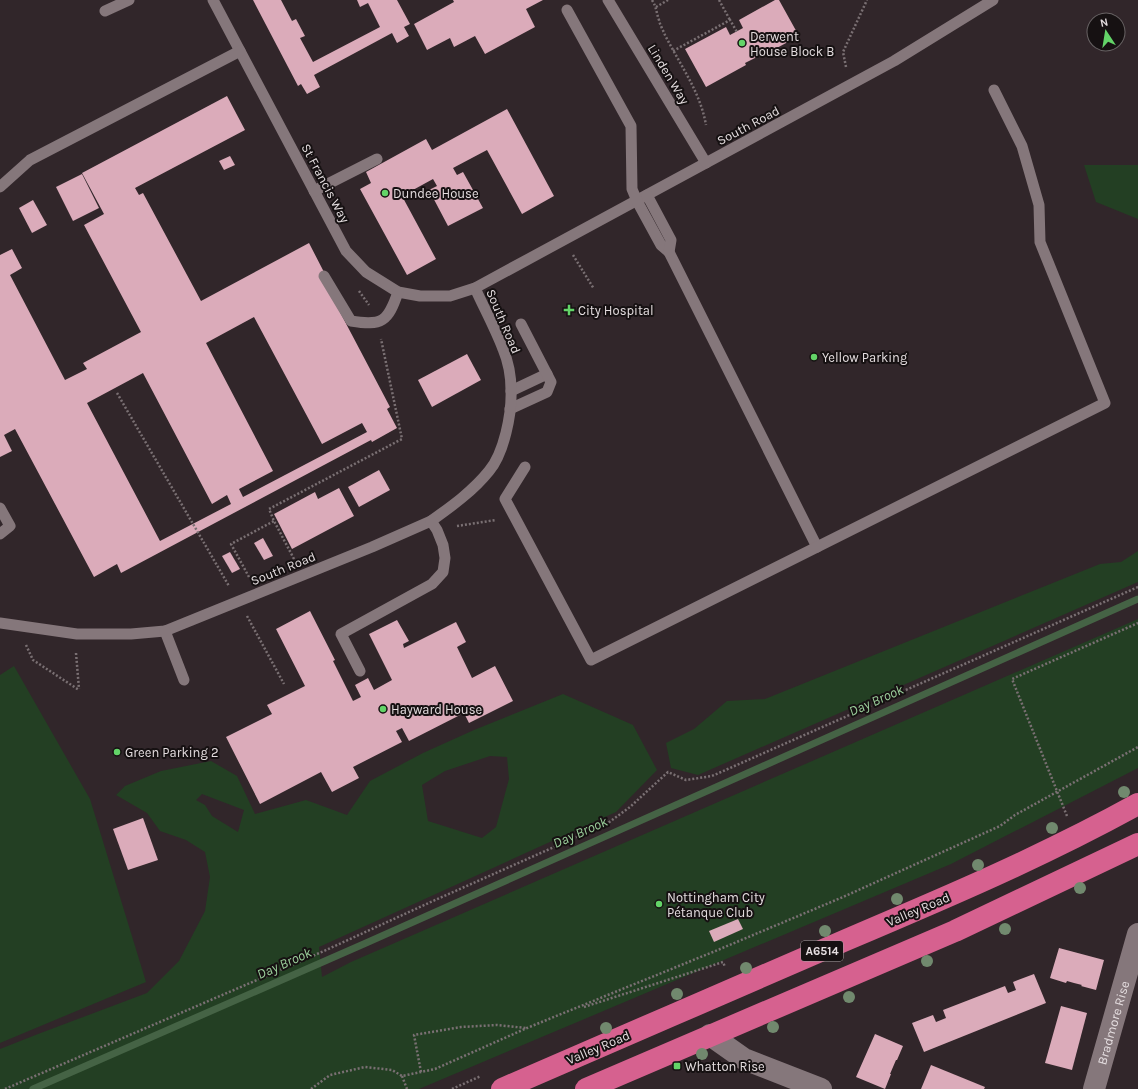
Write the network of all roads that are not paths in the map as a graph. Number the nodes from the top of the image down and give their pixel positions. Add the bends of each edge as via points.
1 (129, 0) edge
2 (213, 0) edge
3 (608, 0) edge
4 (993, 0) edge
5 (567, 10) dead end
6 (105, 11) dead end
7 (240, 51) junction
8 (994, 90) dead end
9 (376, 159) dead end
10 (706, 163) junction
11 (0, 188) edge
12 (314, 191) junction
13 (647, 195) junction
14 (636, 201) junction
15 (669, 252) junction
16 (324, 276) dead end
17 (475, 288) junction
18 (398, 292) junction
19 (521, 324) dead end
20 (547, 374) junction
21 (511, 391) junction
22 (510, 409) junction
23 (525, 467) dead end
24 (0, 508) edge
25 (434, 519) junction
26 (0, 534) edge
27 (816, 547) junction
28 (0, 623) edge
29 (165, 631) junction
30 (360, 671) dead end
31 (184, 680) dead end
32 (1138, 804) edge
33 (1138, 844) edge
34 (1138, 934) edge
35 (695, 1006) junction
36 (710, 1035) junction
37 (502, 1089) edge
38 (586, 1089) edge
39 (822, 1089) edge
40 (1094, 1089) edge

1 - 6 lane
2 - 7 lane, St Francis Way
3 - 10 lane, Linden Way
4 - 10 lane, South Road via 894,62
5 - 14 lane via 631,126 632,189
7 - 11 lane via 30,160
7 - 12 lane, St Francis Way
8 - 27 lane via 1022,146 1039,205 1040,242 1105,403
9 - 12 lane
10 - 13 lane, South Road
12 - 18 lane, St Francis Way via 346,251 366,272
13 - 14 lane, South Road
13 - 15 lane via 671,240
14 - 15 lane via 661,245
14 - 17 lane, South Road
15 - 27 lane
16 - 18 lane via 350,321 368,324 384,319 392,308
17 - 18 lane, St Francis Way via 450,296 420,296
17 - 21 lane, South Road via 503,350
19 - 20 lane
20 - 21 lane
20 - 22 lane via 551,382 547,392
21 - 22 lane, South Road
22 - 25 lane, South Road via 507,430 490,470 470,491
23 - 27 lane via 505,499 590,660
24 - 26 lane via 10,526
25 - 29 lane, South Road via 303,576
25 - 30 lane via 443,545 443,572 432,584 341,634
28 - 29 lane, South Road via 77,634
29 - 31 lane
32 - 35 highway, Valley Road / A6514 via 1025,862
33 - 36 highway, A6514 via 954,931
34 - 40 street, Bradmore Rise
35 - 36 highway
35 - 37 highway, Valley Road / A6514
36 - 38 highway, A6514
36 - 39 street via 744,1059

